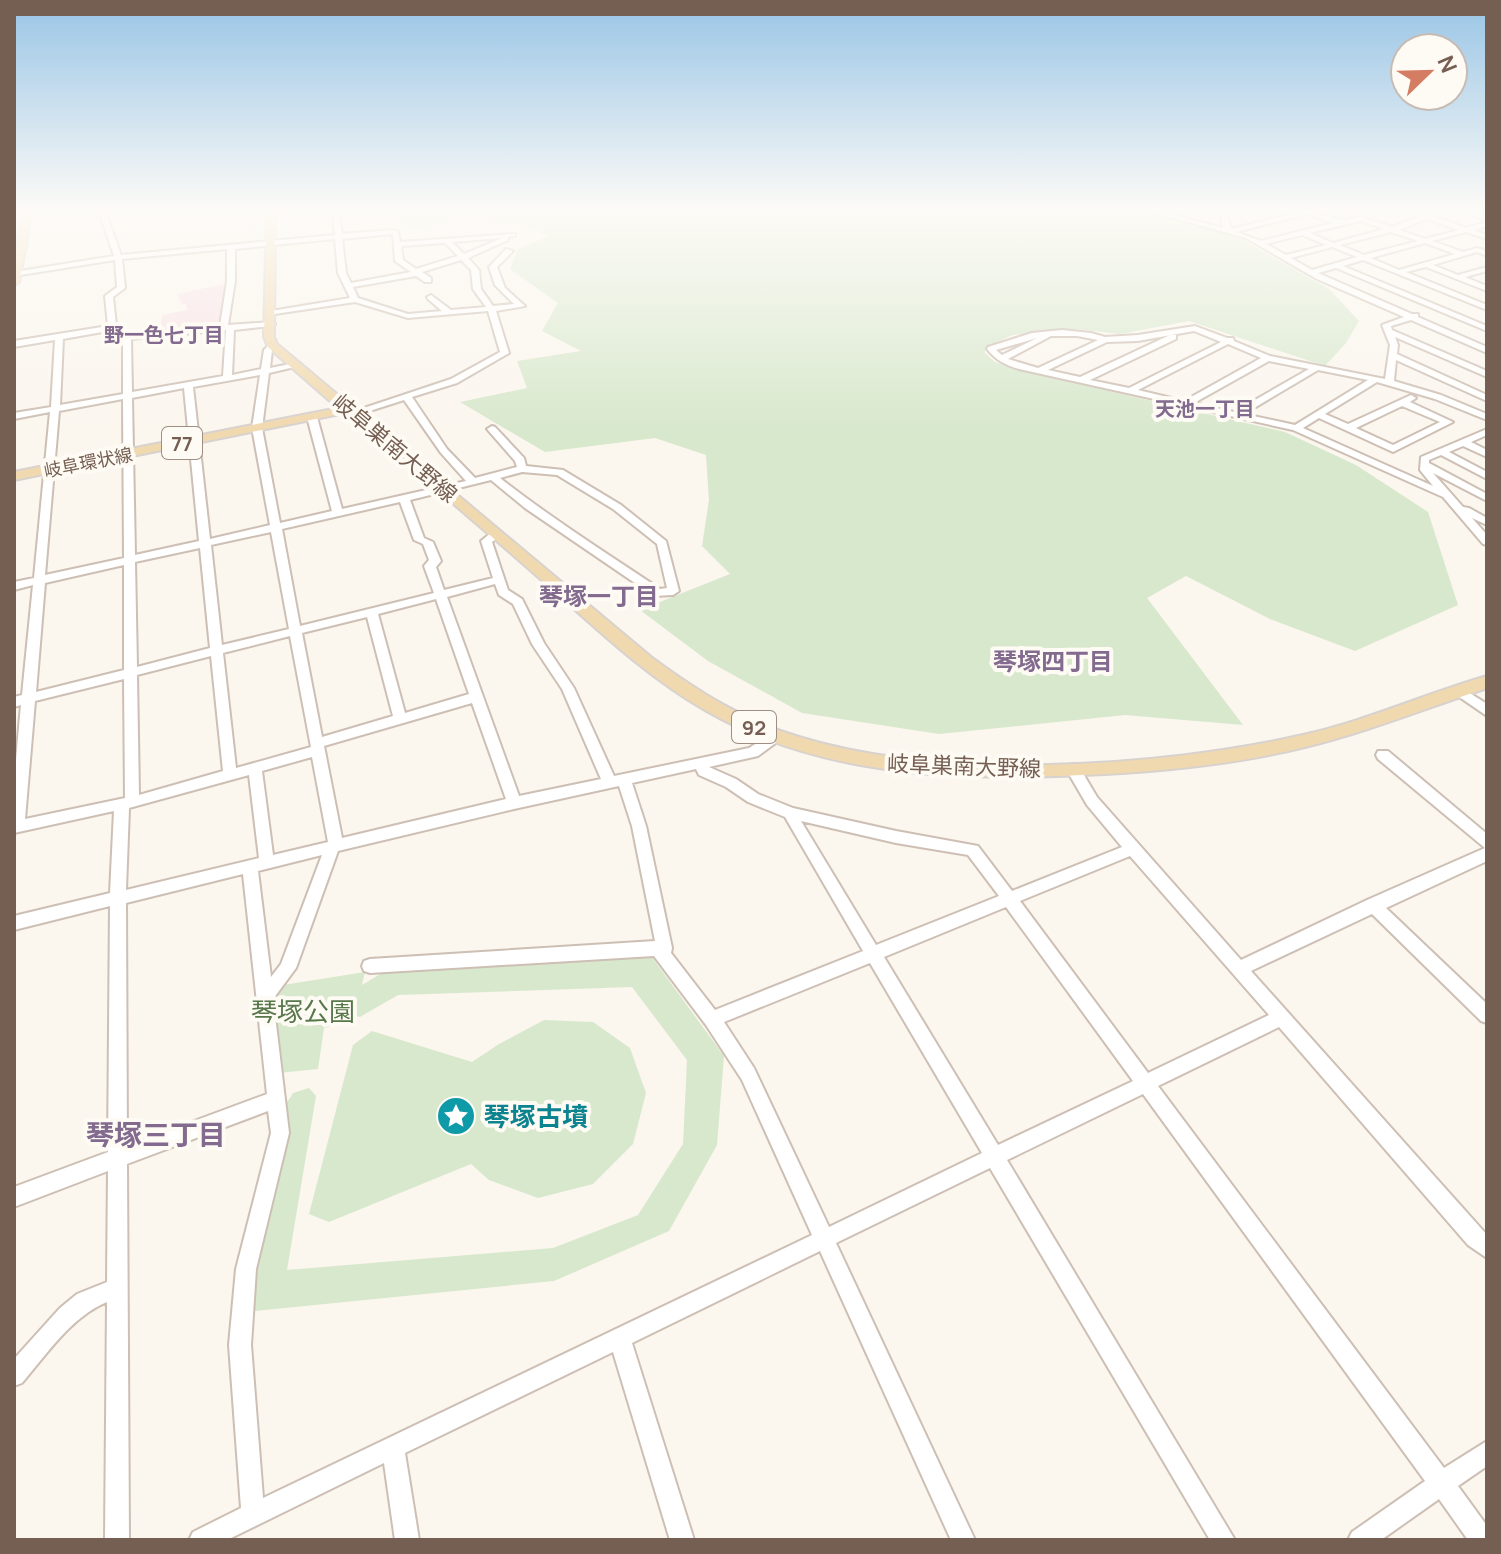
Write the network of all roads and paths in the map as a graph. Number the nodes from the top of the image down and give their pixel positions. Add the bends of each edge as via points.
1 (121, 284) edge
2 (231, 284) edge
3 (271, 284) edge
4 (363, 284) edge
5 (393, 284) edge
6 (476, 284) edge
7 (498, 284) edge
8 (1338, 284) edge
9 (1380, 284) edge
10 (1427, 284) edge
11 (1431, 285) junction
12 (348, 286) joint
13 (395, 289) dead end
14 (1487, 291) edge
15 (1403, 293) junction
16 (431, 297) dead end
17 (355, 300) junction
18 (1467, 300) junction
19 (1438, 308) junction
20 (1487, 308) edge
21 (492, 310) junction
22 (449, 312) junction
23 (1412, 317) junction
24 (271, 319) junction
25 (1487, 320) edge
26 (1476, 324) junction
27 (113, 328) junction
28 (227, 328) junction
29 (1487, 329) edge
30 (1174, 332) junction
31 (1391, 332) junction
32 (1047, 336) junction
33 (59, 337) junction
34 (127, 337) junction
35 (1105, 340) junction
36 (1230, 340) junction
37 (14, 344) edge
38 (272, 345) junction
39 (1487, 350) edge
40 (1394, 356) junction
41 (1268, 358) junction
42 (1001, 359) junction
43 (295, 366) junction
44 (1315, 369) junction
45 (1039, 371) junction
46 (266, 372) junction
47 (1487, 374) edge
48 (227, 378) junction
49 (1376, 379) junction
50 (1082, 380) junction
51 (1389, 384) junction
52 (188, 385) junction
53 (1132, 390) junction
54 (1421, 392) junction
55 (125, 396) junction
56 (1486, 396) edge
57 (407, 397) junction
58 (1188, 402) junction
59 (1402, 402) junction
60 (54, 409) junction
61 (352, 411) junction
62 (1238, 413) junction
63 (1318, 414) junction
64 (14, 416) edge
65 (312, 417) junction
66 (1487, 417) edge
67 (257, 428) junction
68 (1296, 428) junction
69 (1348, 428) junction
70 (492, 429) dead end
71 (1487, 432) edge
72 (1487, 440) edge
73 (194, 441) junction
74 (1467, 444) junction
75 (1442, 452) junction
76 (127, 454) junction
77 (1487, 454) edge
78 (1426, 465) junction
79 (49, 469) junction
80 (522, 469) junction
81 (14, 476) edge
82 (1487, 476) edge
83 (493, 477) junction
84 (472, 481) junction
85 (446, 489) junction
86 (1443, 494) junction
87 (1487, 498) edge
88 (404, 499) junction
89 (1461, 511) junction
90 (338, 514) junction
91 (1487, 522) edge
92 (275, 528) junction
93 (496, 534) junction
94 (1487, 542) edge
95 (205, 543) junction
96 (130, 560) junction
97 (498, 580) junction
98 (38, 581) junction
99 (14, 586) edge
100 (440, 595) junction
101 (372, 612) junction
102 (296, 631) junction
103 (217, 651) junction
104 (130, 673) junction
105 (1487, 682) edge
106 (1460, 691) junction
107 (476, 697) junction
108 (21, 701) edge
109 (1487, 711) edge
110 (400, 719) junction
111 (776, 736) junction
112 (318, 747) junction
113 (1383, 755) dead end
114 (701, 765) junction
115 (255, 768) junction
116 (1073, 769) junction
117 (230, 774) junction
118 (617, 782) junction
119 (127, 803) junction
120 (514, 803) junction
121 (791, 813) junction
122 (15, 827) edge
123 (1487, 843) edge
124 (334, 846) junction
125 (1133, 849) junction
126 (1487, 854) edge
127 (258, 865) junction
128 (118, 899) junction
129 (1009, 899) junction
130 (1373, 905) junction
131 (14, 923) edge
132 (664, 948) junction
133 (874, 954) junction
134 (370, 966) dead end
135 (1239, 969) junction
136 (265, 996) junction
137 (1487, 1015) edge
138 (1283, 1017) junction
139 (712, 1019) junction
140 (1145, 1084) junction
141 (277, 1099) junction
142 (995, 1157) junction
143 (117, 1158) junction
144 (14, 1197) edge
145 (824, 1239) junction
146 (1487, 1248) edge
147 (117, 1288) junction
148 (620, 1339) junction
149 (14, 1375) edge
150 (393, 1448) junction
151 (1487, 1452) edge
152 (1441, 1484) junction
153 (253, 1514) junction
154 (117, 1540) edge
155 (201, 1540) edge
156 (407, 1540) edge
157 (682, 1540) edge
158 (963, 1540) edge
159 (1223, 1540) edge
160 (1360, 1540) edge
161 (1483, 1540) edge

1 - 27 street via 109,296
2 - 28 street
3 - 24 main road
4 - 12 street
5 - 13 street
6 - 21 street
7 - 21 street via 521,306
8 - 23 street
9 - 15 street
10 - 11 street
11 - 15 street
11 - 18 street
12 - 17 street
14 - 18 street
15 - 19 street
16 - 22 street
17 - 22 street via 408,316
17 - 24 street
18 - 20 street
19 - 23 street
19 - 26 street
21 - 22 street
21 - 57 street via 505,353 454,381
23 - 31 street via 1386,325
23 - 39 street
24 - 28 street
24 - 38 main road
25 - 26 street
26 - 29 street
27 - 33 street
27 - 34 street via 113,338
28 - 34 street
28 - 48 street
30 - 35 street
30 - 36 street via 1195,328
30 - 50 street
31 - 40 street
31 - 47 street
32 - 35 street via 1079,332
32 - 42 street
32 - 42 street via 1019,336 991,349
33 - 37 street
33 - 60 street
34 - 55 street
35 - 45 street
36 - 41 street
36 - 53 street
38 - 43 main road, 岐阜巣南大野線 / 92
38 - 46 street
40 - 51 street
40 - 56 street
41 - 44 street
41 - 58 street
42 - 45 street
43 - 46 street
43 - 61 main road, 岐阜巣南大野線 / 92
44 - 49 street
44 - 62 street
45 - 50 street
46 - 48 street
46 - 67 street
48 - 52 street
49 - 51 street
49 - 63 street
50 - 53 street
51 - 54 street
52 - 55 street
52 - 73 street
53 - 58 street
54 - 59 street
54 - 66 street
55 - 60 street
55 - 76 street
57 - 61 street
57 - 84 street
58 - 62 street
59 - 69 street
59 - 69 street via 1448,422 1393,449
60 - 64 street
60 - 79 street
61 - 65 main road, 岐阜環状線 / 77
61 - 85 main road, 岐阜巣南大野線 / 92
62 - 68 street
63 - 68 street
63 - 69 street
65 - 67 main road, 岐阜環状線 / 77
65 - 90 street
67 - 73 main road, 岐阜環状線 / 77
67 - 92 street
68 - 86 street
70 - 80 street
71 - 74 street
72 - 74 street
73 - 76 main road, 岐阜環状線 / 77
73 - 95 street
74 - 75 street
74 - 77 street
75 - 78 street via 1424,459
75 - 82 street
76 - 79 main road, 岐阜環状線 / 77
76 - 96 street
78 - 86 street
78 - 87 street
79 - 81 main road, 岐阜環状線 / 77
79 - 98 street
80 - 83 street
80 - 83 street via 559,472 617,507 662,543 673,591 658,593
83 - 84 street
84 - 85 street
85 - 88 street
85 - 93 main road, 岐阜巣南大野線 / 92
86 - 89 street
88 - 90 street
88 - 100 street via 419,540 428,542
89 - 91 street
89 - 94 street
90 - 92 street
92 - 95 street
92 - 102 street
93 - 97 street via 486,541
93 - 111 main road, 岐阜巣南大野線 / 92 via 680,688
95 - 96 street
95 - 103 street
96 - 98 street
96 - 104 street
97 - 100 street
97 - 118 street via 503,592 518,602
98 - 99 street
98 - 108 street
100 - 101 street
100 - 107 street
101 - 102 street
101 - 110 street
102 - 103 street
102 - 112 street
103 - 104 street
103 - 117 street
104 - 108 street
104 - 119 street
105 - 106 main road, 岐阜巣南大野線 / 92
106 - 109 street
106 - 116 main road, 岐阜巣南大野線 / 92 via 1259,750 1160,765
107 - 110 street
107 - 120 street
108 - 122 street
110 - 112 street
111 - 114 street via 753,752
111 - 116 main road, 岐阜巣南大野線 / 92 via 826,754 890,765
112 - 115 street
112 - 124 street
113 - 123 street
114 - 118 street
114 - 121 street via 753,798
115 - 117 street
115 - 127 street
116 - 125 street
117 - 119 street
118 - 120 street
118 - 132 street via 639,826
119 - 122 street
119 - 128 street
120 - 124 street
121 - 129 street via 973,850
121 - 133 street
124 - 127 street
124 - 136 street via 288,968
125 - 129 street
125 - 135 street
126 - 130 street
127 - 128 street
127 - 136 street
128 - 131 street
128 - 143 street
129 - 133 street
129 - 140 street
130 - 135 street
130 - 137 street
132 - 134 street
132 - 139 street via 662,955
133 - 139 street
133 - 142 street
135 - 138 street
136 - 141 street
138 - 140 street
138 - 146 street
139 - 145 street via 748,1074
140 - 142 street
140 - 152 street
141 - 143 street
141 - 153 street via 280,1133 246,1269 240,1345
142 - 145 street
142 - 159 street
143 - 144 street
143 - 147 street
145 - 148 street
145 - 158 street
147 - 149 street via 84,1301 67,1315
147 - 154 street
148 - 150 street
148 - 157 street
150 - 153 street
150 - 156 street
151 - 152 street
152 - 160 street
152 - 161 street
153 - 155 street

